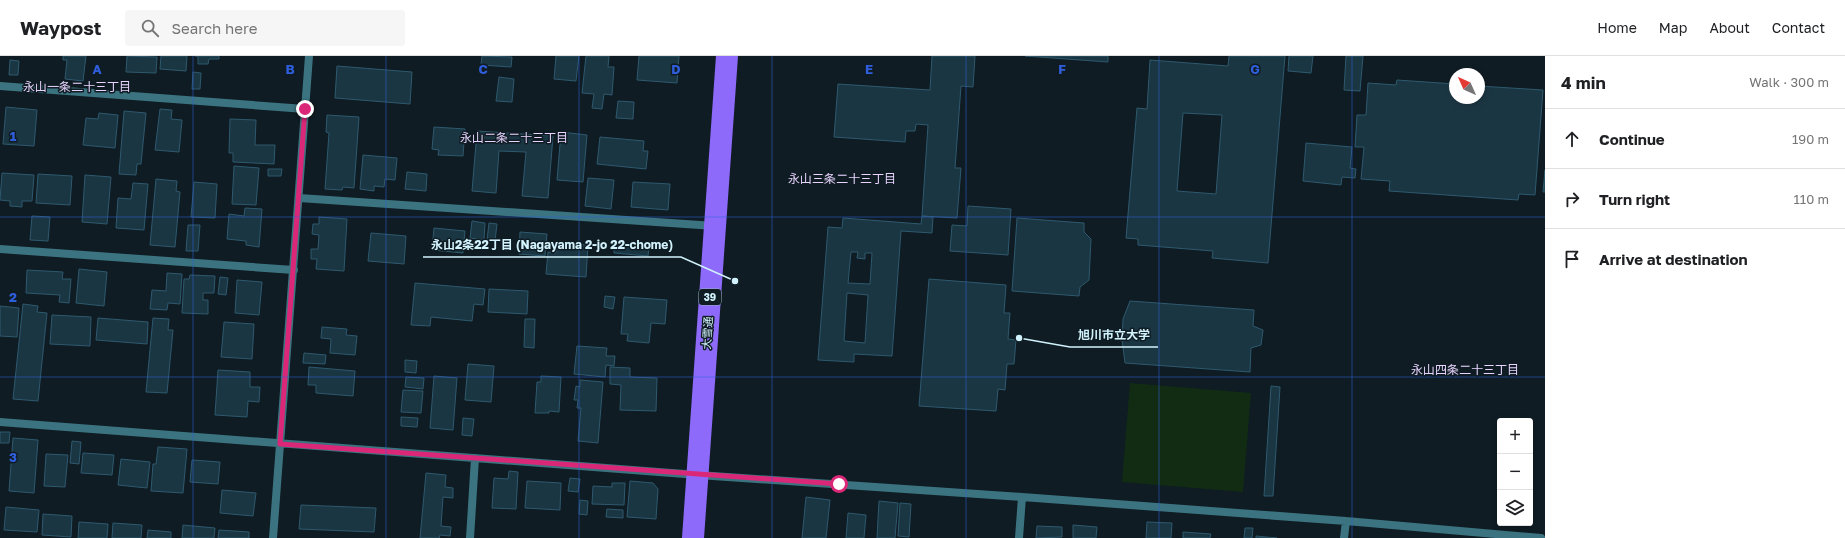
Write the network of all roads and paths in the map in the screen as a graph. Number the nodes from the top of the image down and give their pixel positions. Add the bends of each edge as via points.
1 (309, 56) edge
2 (727, 56) edge
3 (0, 86) edge
4 (305, 109) junction
5 (299, 198) junction
6 (715, 226) junction
7 (0, 248) edge
8 (294, 270) junction
9 (0, 422) edge
10 (280, 444) junction
11 (475, 458) junction
12 (698, 475) junction
13 (1022, 497) junction
14 (1346, 521) junction
15 (273, 538) edge
16 (470, 538) edge
17 (693, 538) edge
18 (1019, 538) edge
19 (1344, 538) edge
20 (1541, 538) edge

1 - 4 street
2 - 6 highway, 大雪通 / 39
3 - 4 street
4 - 5 street
5 - 6 street
5 - 8 street
6 - 12 highway, 大雪通 / 39
7 - 8 street
8 - 10 street
9 - 10 street
10 - 11 street
10 - 15 street
11 - 12 street
11 - 16 street
12 - 13 street
12 - 17 highway, 大雪通 / 39
13 - 14 street
13 - 18 street
14 - 19 street
14 - 20 street

